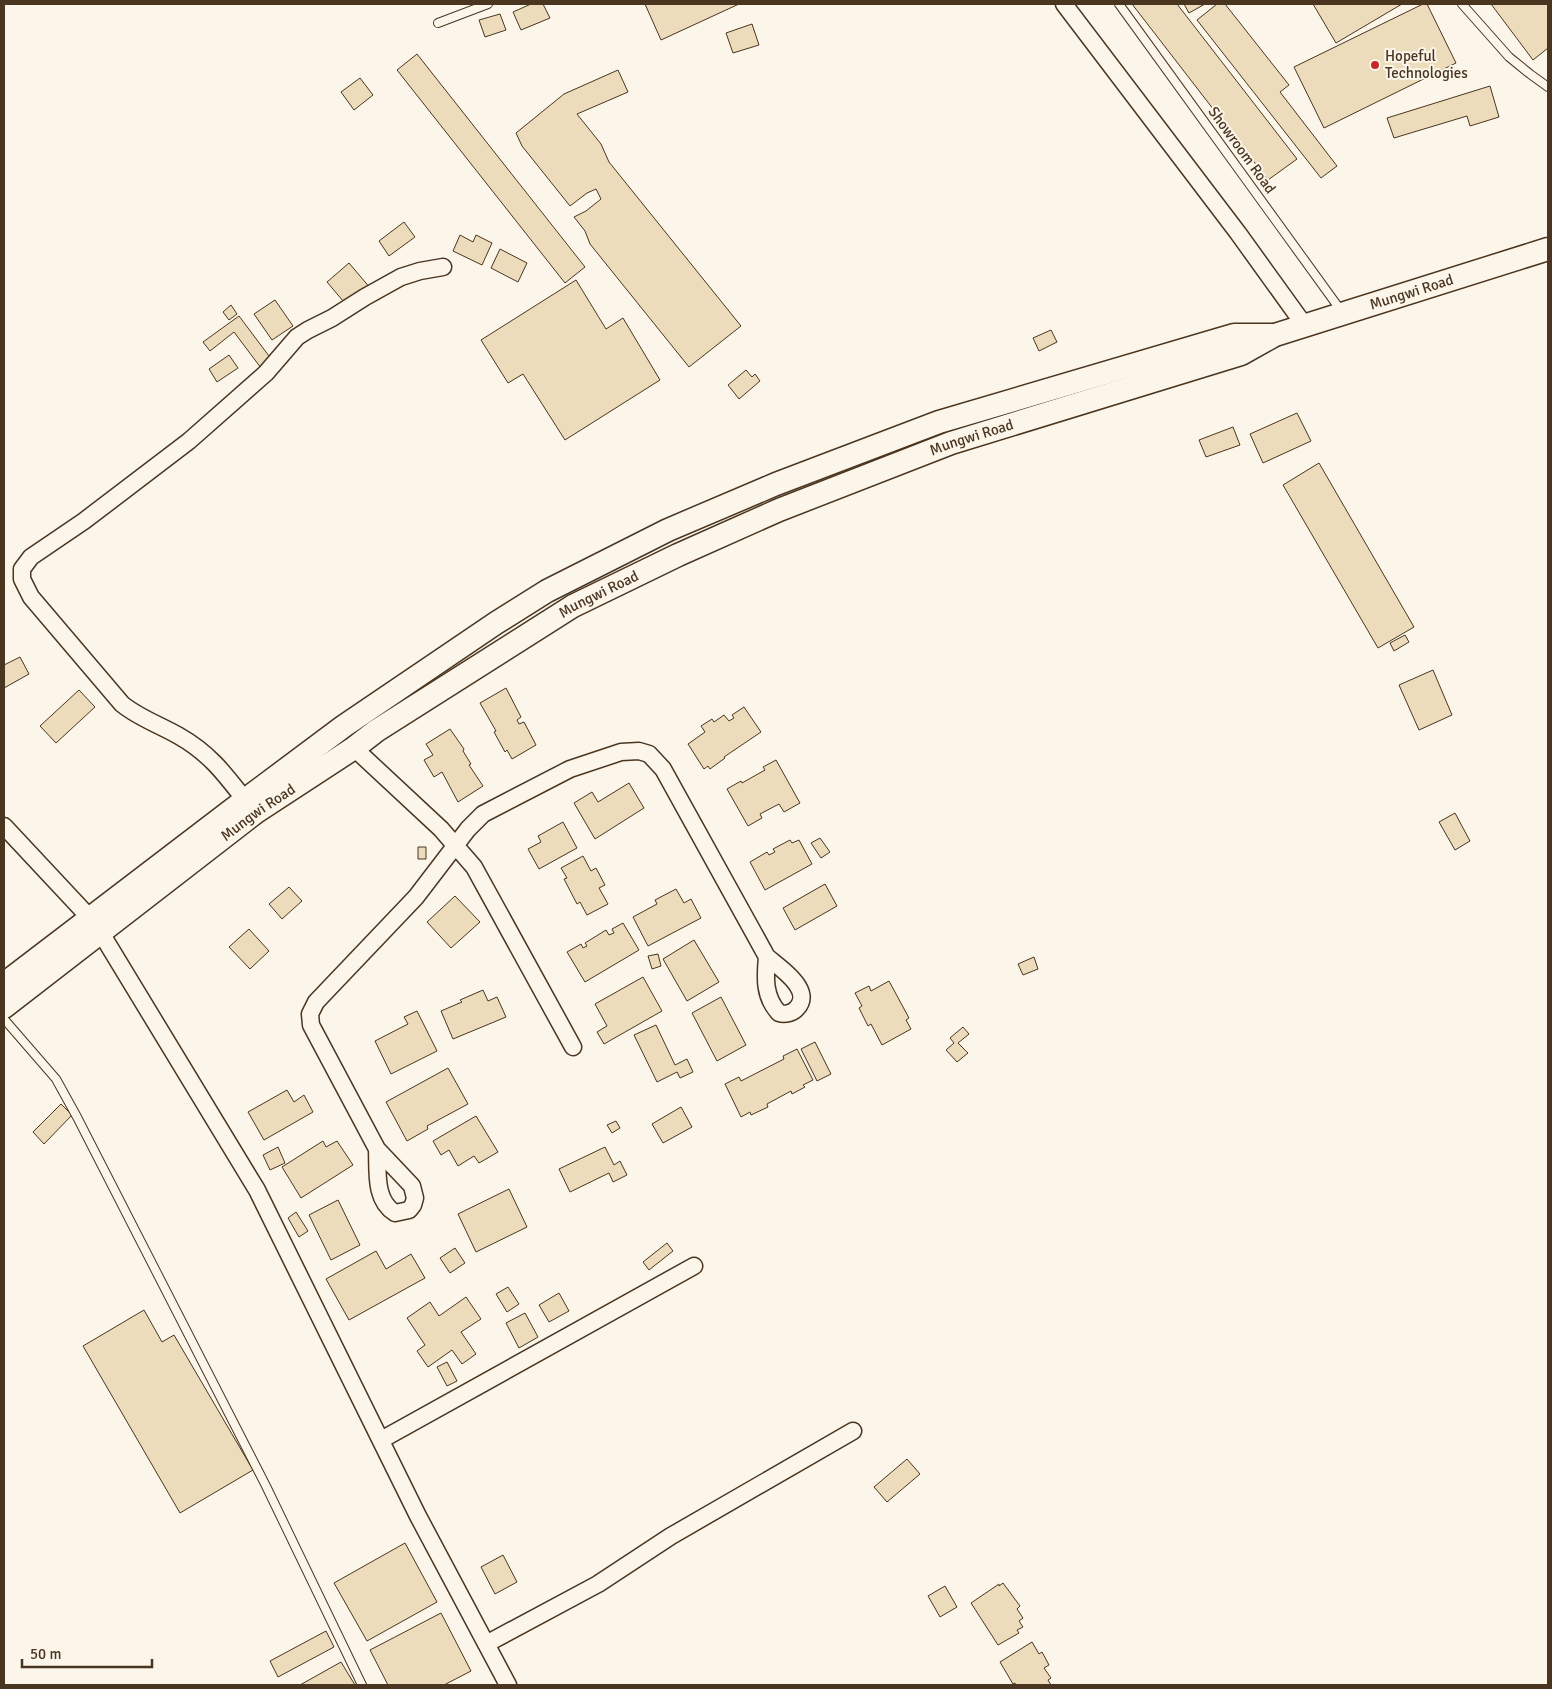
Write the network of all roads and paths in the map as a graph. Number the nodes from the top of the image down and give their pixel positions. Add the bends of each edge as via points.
1 (488, 4) edge
2 (1064, 4) edge
3 (1119, 4) edge
4 (1462, 4) edge
5 (438, 23) dead end
6 (1548, 87) edge
7 (1548, 249) edge
8 (443, 267) dead end
9 (1342, 313) junction
10 (1305, 326) junction
11 (1275, 335) junction
12 (354, 748) junction
13 (245, 800) junction
14 (4, 826) edge
15 (456, 845) junction
16 (95, 925) junction
17 (767, 957) dead end
18 (4, 984) edge
19 (4, 1007) edge
20 (4, 1019) edge
21 (573, 1046) dead end
22 (377, 1149) dead end
23 (694, 1266) dead end
24 (853, 1431) dead end
25 (381, 1440) junction
26 (486, 1644) junction
27 (362, 1685) edge
28 (508, 1685) edge

1 - 5 lane
2 - 10 street
3 - 9 lane, Showroom Road
4 - 6 lane via 1509,57
7 - 9 main road, Mungwi Road
8 - 13 street via 401,277 297,337 266,373 189,440 84,521 31,557 22,569 22,579 31,597 122,704 213,759
9 - 10 main road, Mungwi Road
10 - 11 main road, Mungwi Road
11 - 12 main road, Mungwi Road via 1241,354 951,443 779,510 678,555 573,606
11 - 13 main road, Mungwi Road via 1234,335 939,422 776,484 668,530 546,591 344,726
12 - 15 street
12 - 16 main road, Mungwi Road
13 - 16 main road, Mungwi Road
14 - 16 street
15 - 17 street via 483,814 570,769 621,752 649,754 663,769
15 - 21 street via 474,867
15 - 22 street via 416,897 316,1002 310,1014 311,1025
16 - 18 main road, Mungwi Road
16 - 19 main road, Mungwi Road
16 - 25 street via 257,1190
20 - 27 lane via 56,1079 77,1117 266,1486
23 - 25 street
24 - 26 street via 671,1536 598,1584
25 - 26 street
26 - 28 street

